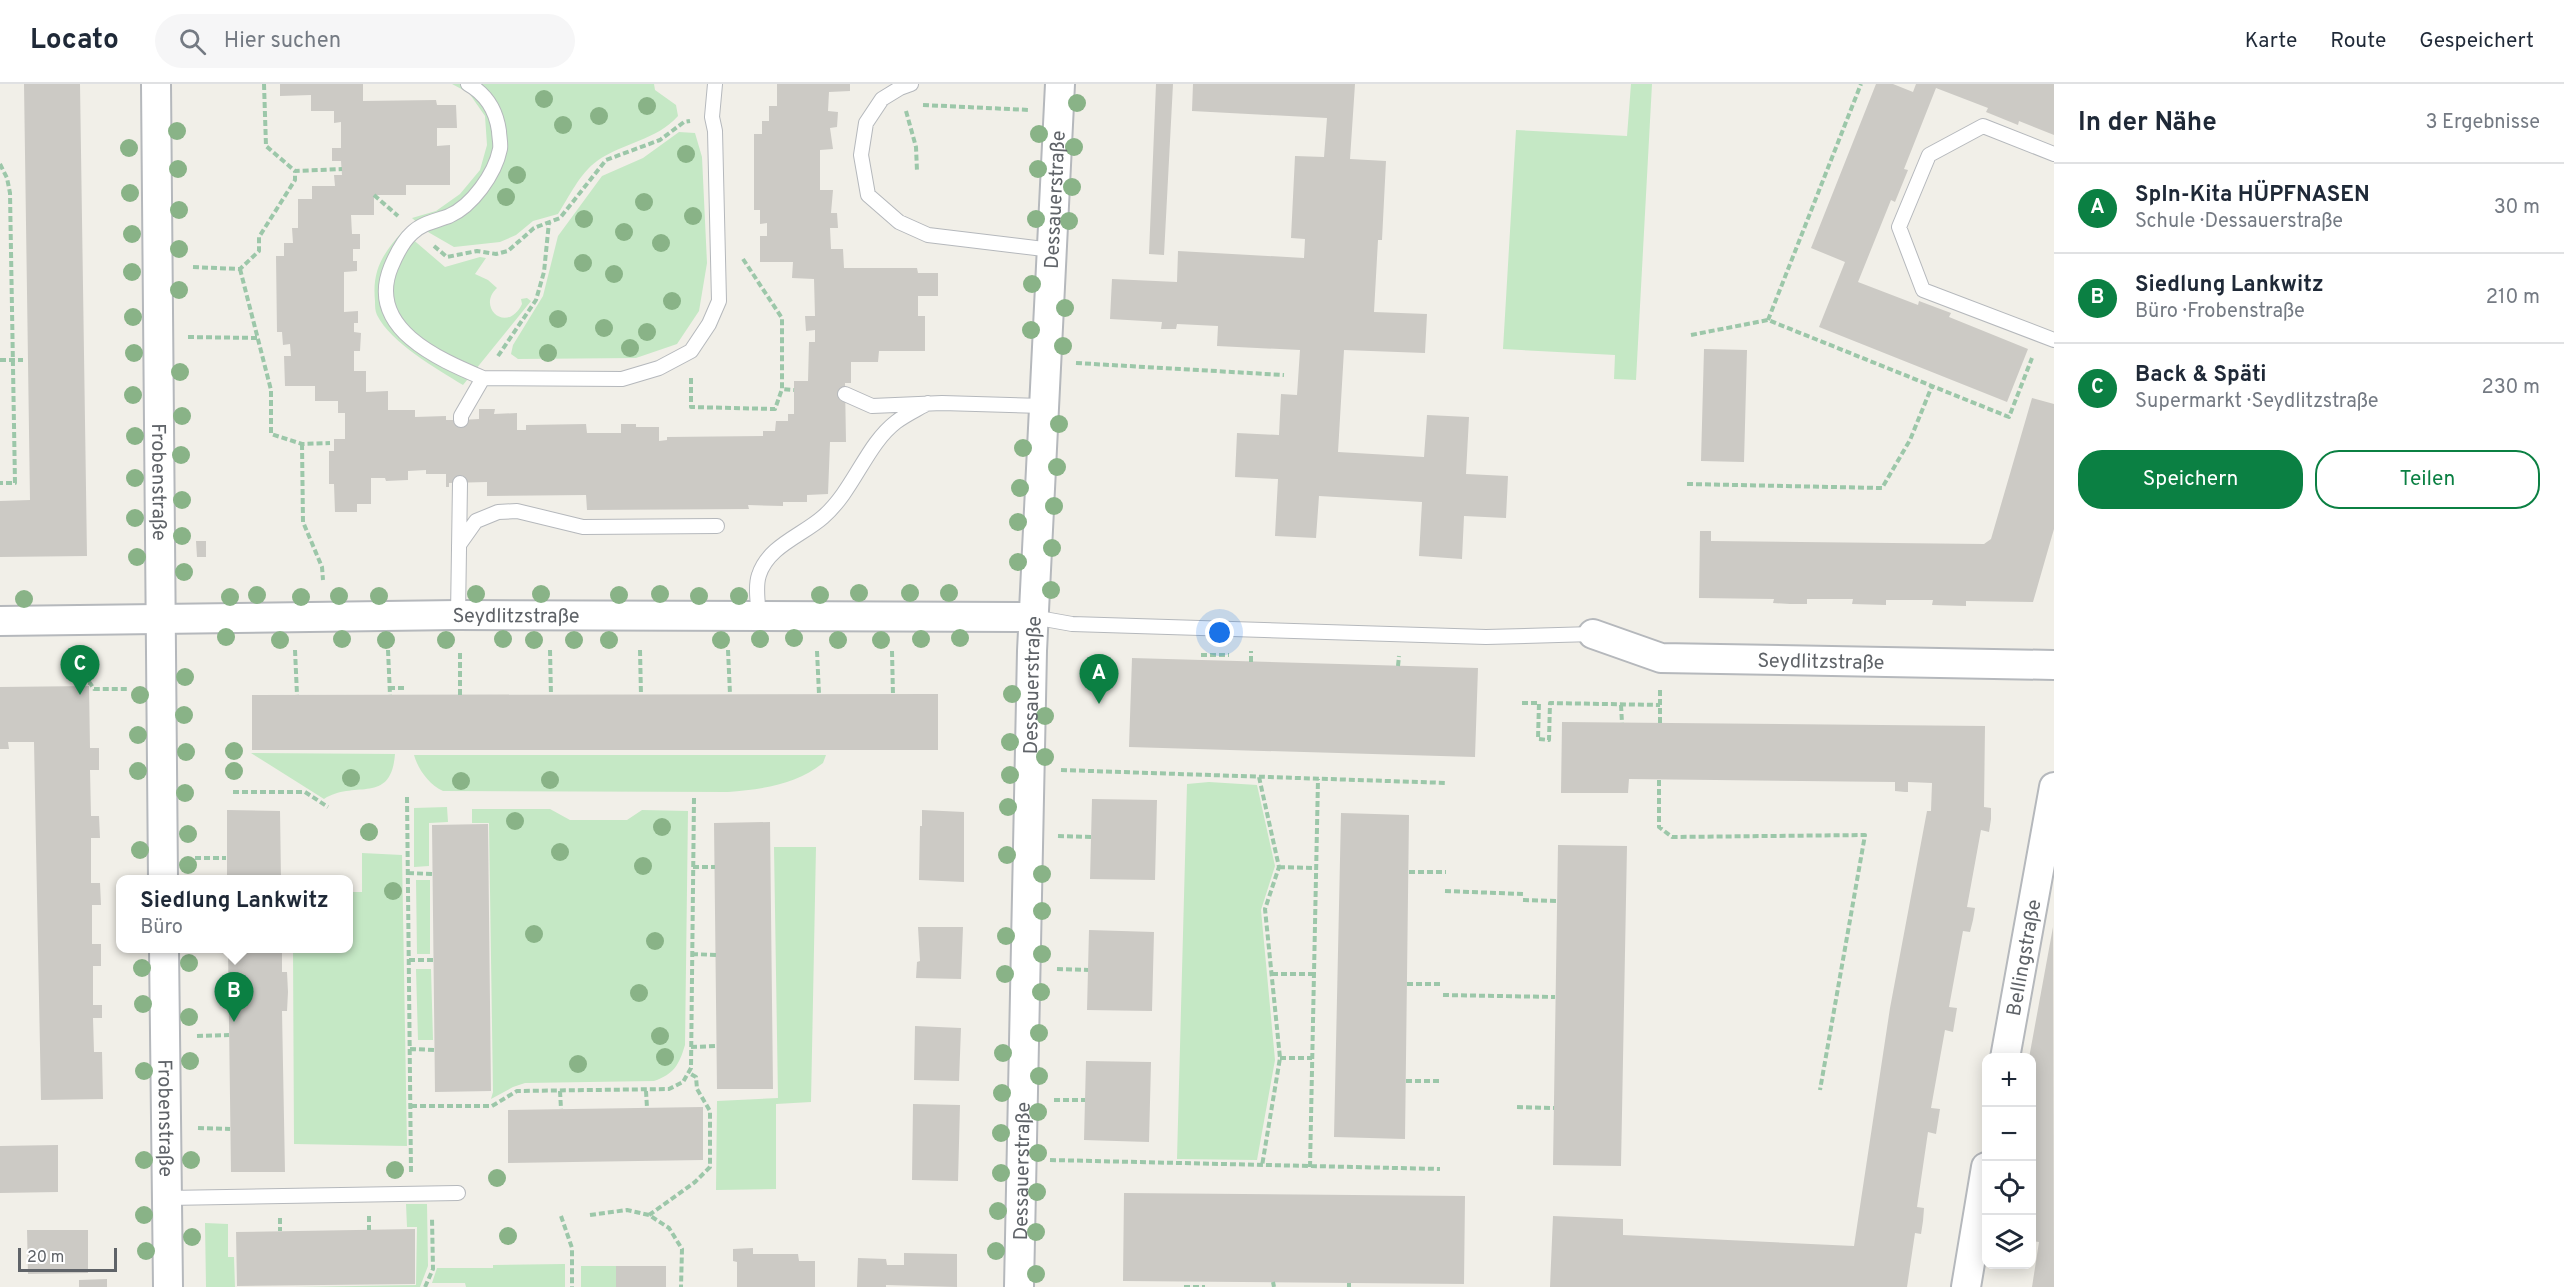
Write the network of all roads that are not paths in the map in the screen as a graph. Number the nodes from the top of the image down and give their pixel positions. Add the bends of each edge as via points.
1 (156, 84) edge
2 (468, 84) edge
3 (715, 84) edge
4 (911, 84) edge
5 (1059, 84) edge
6 (2054, 154) edge
7 (1052, 250) junction
8 (2048, 337) edge
9 (483, 378) junction
10 (845, 394) dead end
11 (928, 403) junction
12 (1043, 406) junction
13 (461, 420) dead end
14 (460, 483) dead end
15 (717, 526) dead end
16 (459, 545) junction
17 (458, 615) junction
18 (759, 616) junction
19 (1033, 617) junction
20 (159, 618) junction
21 (0, 621) edge
22 (1593, 634) joint
23 (2054, 665) edge
24 (2054, 787) edge
25 (163, 875) edge
26 (164, 953) edge
27 (2007, 1053) edge
28 (1982, 1191) edge
29 (458, 1193) dead end
30 (167, 1198) junction
31 (168, 1287) edge
32 (1019, 1287) edge
33 (1966, 1287) edge

1 - 20 street, Frobenstraße
2 - 9 lane via 482,92 497,117 501,148 487,178 466,205 414,230 403,242 386,279 385,304 399,328 440,360
3 - 9 lane via 712,117 719,301 691,351 659,368 622,379
4 - 7 lane via 882,99 866,123 861,155 868,195 899,222 928,235
5 - 7 street, Dessauerstraße
6 - 8 lane via 1983,126 1929,155 1899,227 1923,290
7 - 12 street, Dessauerstraße
9 - 13 lane
10 - 11 lane via 872,406
11 - 12 lane
11 - 18 lane via 896,422 880,439 843,498 769,558 758,575
12 - 19 street, Dessauerstraße
14 - 16 lane
15 - 16 lane via 583,527 517,511 498,512 476,521
16 - 17 lane
17 - 18 street, Seydlitzstraße
17 - 20 street, Seydlitzstraße
18 - 19 street, Seydlitzstraße
19 - 22 lane via 1072,624 1486,637
19 - 32 street, Dessauerstraße
20 - 21 street, Seydlitzstraße
20 - 25 street, Frobenstraße
22 - 23 street, Seydlitzstraße via 1661,658
24 - 27 street, Bellingstraße
26 - 30 street, Frobenstraße
28 - 33 street
29 - 30 lane
30 - 31 street, Frobenstraße

